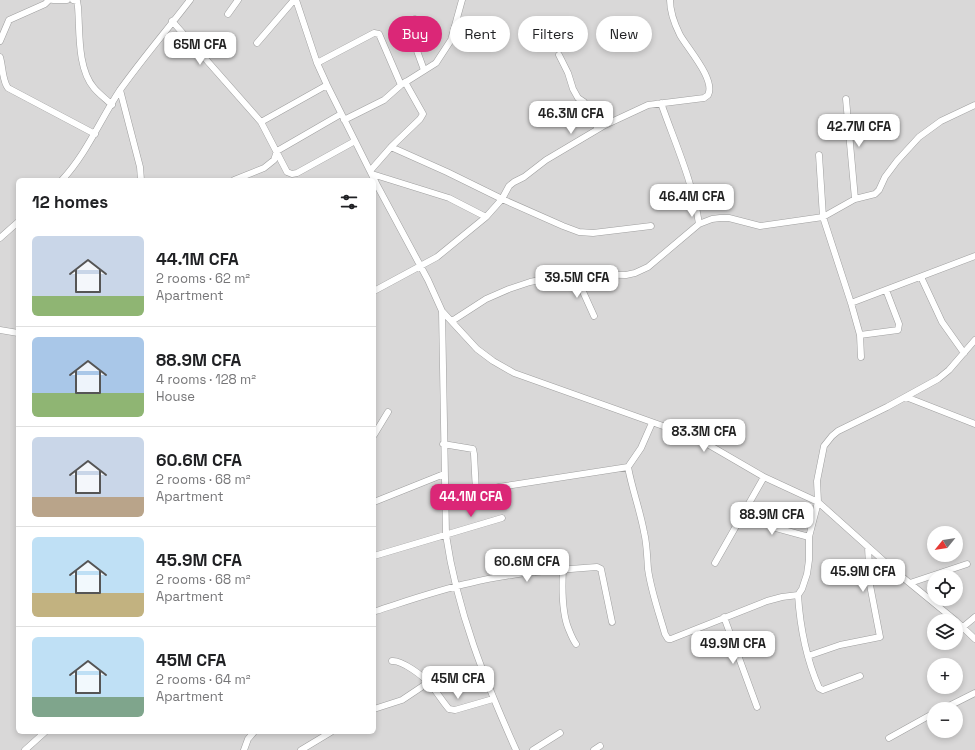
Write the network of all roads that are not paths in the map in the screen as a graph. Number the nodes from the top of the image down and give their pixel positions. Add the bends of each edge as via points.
1 (49, 0) edge
2 (53, 0) edge
3 (66, 0) edge
4 (73, 0) edge
5 (190, 0) edge
6 (238, 0) edge
7 (295, 0) edge
8 (462, 0) edge
9 (670, 0) edge
10 (228, 14) dead end
11 (172, 21) junction
12 (0, 41) edge
13 (257, 43) dead end
14 (417, 52) edge
15 (559, 55) dead end
16 (0, 57) edge
17 (317, 63) junction
18 (424, 70) junction
19 (3, 84) edge
20 (403, 84) junction
21 (327, 85) junction
22 (120, 90) junction
23 (846, 99) dead end
24 (661, 103) junction
25 (112, 105) junction
26 (975, 105) edge
27 (343, 117) junction
28 (261, 122) junction
29 (598, 129) junction
30 (95, 134) junction
31 (355, 141) junction
32 (391, 147) junction
33 (277, 151) junction
34 (819, 155) dead end
35 (371, 173) junction
36 (64, 178) edge
37 (141, 178) edge
38 (239, 178) edge
39 (373, 178) edge
40 (376, 188) edge
41 (502, 199) junction
42 (855, 199) junction
43 (486, 217) junction
44 (823, 218) junction
45 (16, 224) edge
46 (699, 224) junction
47 (651, 226) dead end
48 (0, 238) edge
49 (975, 256) edge
50 (420, 267) junction
51 (575, 274) junction
52 (921, 277) junction
53 (376, 290) edge
54 (886, 290) junction
55 (851, 303) junction
56 (442, 311) junction
57 (594, 316) dead end
58 (452, 321) junction
59 (0, 330) edge
60 (16, 333) edge
61 (860, 335) junction
62 (975, 340) edge
63 (964, 353) junction
64 (861, 357) dead end
65 (906, 397) junction
66 (388, 412) dead end
67 (652, 422) junction
68 (975, 424) edge
69 (376, 432) edge
70 (444, 444) junction
71 (628, 467) junction
72 (444, 474) junction
73 (764, 477) junction
74 (476, 492) junction
75 (445, 498) junction
76 (376, 501) edge
77 (818, 502) junction
78 (746, 511) junction
79 (502, 518) dead end
80 (446, 535) junction
81 (809, 537) junction
82 (868, 547) junction
83 (376, 555) edge
84 (715, 563) dead end
85 (967, 564) dead end
86 (563, 569) junction
87 (910, 583) junction
88 (455, 587) junction
89 (798, 595) junction
90 (376, 611) dead end
91 (948, 614) edge
92 (724, 617) junction
93 (975, 617) edge
94 (612, 622) dead end
95 (963, 627) joint
96 (975, 639) edge
97 (576, 644) dead end
98 (808, 656) junction
99 (392, 661) dead end
100 (860, 676) dead end
101 (429, 682) junction
102 (975, 693) edge
103 (493, 699) junction
104 (957, 702) edge
105 (757, 707) dead end
106 (376, 708) edge
107 (927, 717) edge
108 (560, 733) dead end
109 (43, 734) edge
110 (252, 734) edge
111 (328, 734) edge
112 (889, 738) dead end
113 (600, 746) dead end
114 (25, 750) edge
115 (244, 750) edge
116 (301, 750) edge
117 (516, 750) edge
118 (533, 750) edge
119 (594, 750) edge

1 - 12 street via 10,20
2 - 3 street
4 - 25 street via 77,1 78,6 82,64 86,75 93,87
5 - 11 street
6 - 10 street
7 - 13 street
7 - 17 street
8 - 18 street via 451,40 436,63
9 - 24 street via 680,34 707,76 710,93 704,98
11 - 22 street
11 - 28 street
14 - 18 street
15 - 29 street via 573,89 584,102
16 - 19 street via 3,65
17 - 20 street via 374,33 379,34
17 - 21 street
18 - 20 street
19 - 30 street
20 - 27 street via 384,100
20 - 32 street via 423,114
21 - 27 street
21 - 28 street
22 - 25 street
22 - 37 street
23 - 42 street
24 - 29 street via 648,105
24 - 46 street via 688,176
25 - 30 street
26 - 42 street via 941,121 919,137 896,161 875,194
27 - 31 street
27 - 33 street
28 - 33 street
29 - 41 street via 514,182
30 - 36 street
31 - 33 street via 292,174 287,172
31 - 35 street
32 - 35 street
32 - 41 street
33 - 38 street via 270,164
34 - 44 street
35 - 39 street
35 - 43 street via 449,198
40 - 50 street
41 - 43 street
41 - 47 street via 579,232 593,233
42 - 44 street
43 - 50 street via 457,242
44 - 46 street via 760,226 720,218
44 - 55 street
45 - 48 street
46 - 51 street via 648,267 635,273
49 - 52 street
50 - 53 street
50 - 56 street
51 - 57 street
51 - 58 street via 509,289 486,299
52 - 54 street
52 - 63 street via 942,322
54 - 55 street
54 - 61 street via 899,324 898,330
55 - 61 street
56 - 58 street
56 - 70 street
58 - 67 street via 478,349 514,373
59 - 60 street
61 - 64 street
62 - 63 street
63 - 65 street via 945,374
65 - 68 street
65 - 77 street via 832,436 824,446 817,481
66 - 69 street
67 - 71 street via 641,448
67 - 73 street via 709,445
70 - 72 street
70 - 74 street via 473,449
71 - 74 street
71 - 92 street via 632,490 640,511 648,569 664,634 668,639
72 - 75 street
72 - 76 street
73 - 77 street
73 - 78 street
74 - 75 street
75 - 80 street
77 - 81 street
77 - 82 street
78 - 81 street via 776,528
78 - 84 street
79 - 80 street
80 - 83 street
80 - 88 street
81 - 89 street via 807,574
82 - 87 street
82 - 98 street via 870,585 880,637 840,645
85 - 87 street
86 - 88 street via 494,578
86 - 94 street via 601,569
86 - 97 street via 568,629
87 - 91 street
88 - 90 street
88 - 103 street
89 - 92 street via 767,601
89 - 98 street via 800,620
92 - 105 street
93 - 95 street
95 - 96 street
98 - 100 street via 811,670 819,688 823,690
99 - 101 street via 403,662
101 - 103 street via 449,709 455,710
101 - 106 street via 402,700
102 - 104 street
103 - 117 street
107 - 112 street
108 - 118 street
109 - 114 street
110 - 115 street
111 - 116 street
113 - 119 street

